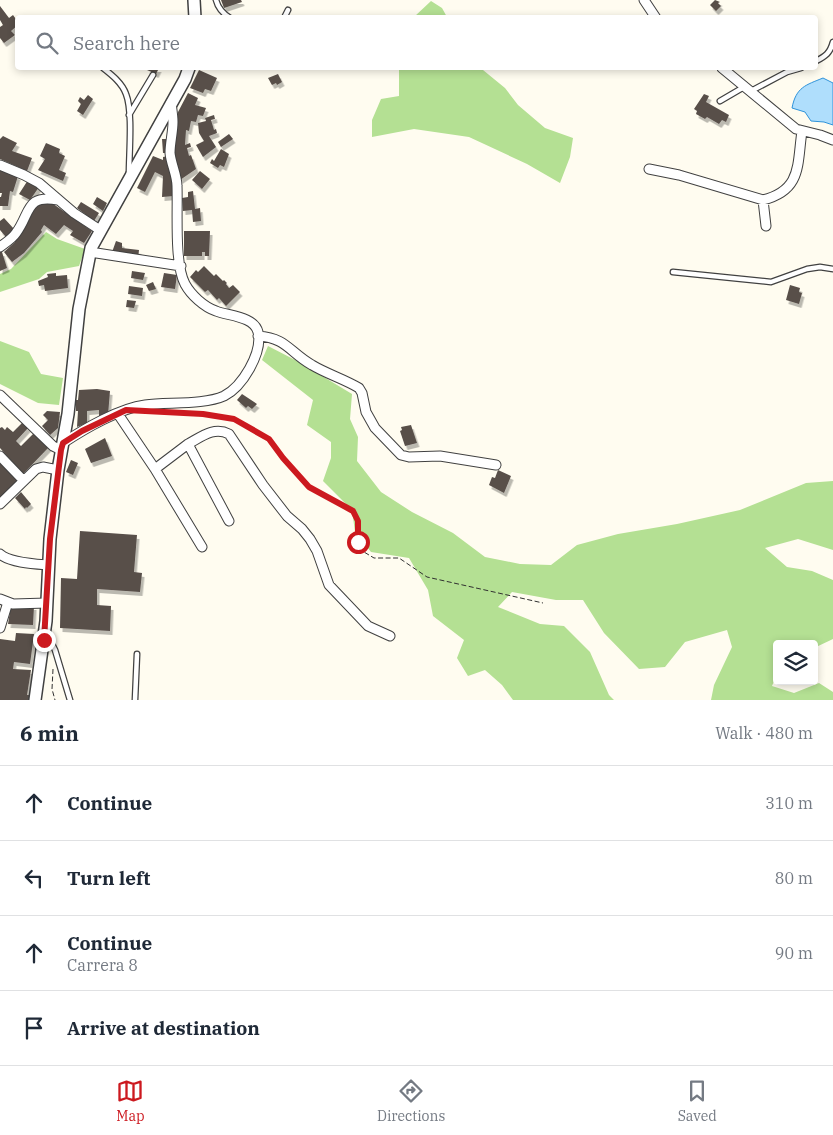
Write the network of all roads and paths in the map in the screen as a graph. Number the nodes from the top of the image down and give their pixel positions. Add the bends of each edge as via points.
1 (194, 0) edge
2 (216, 0) edge
3 (644, 0) edge
4 (288, 10) dead end
5 (194, 15) edge
6 (226, 15) edge
7 (286, 15) edge
8 (654, 15) edge
9 (833, 42) edge
10 (818, 60) edge
11 (105, 70) edge
12 (188, 70) edge
13 (724, 70) edge
14 (794, 70) edge
15 (153, 75) dead end
16 (748, 89) junction
17 (720, 101) dead end
18 (171, 103) junction
19 (129, 115) junction
20 (802, 131) junction
21 (833, 140) edge
22 (0, 165) edge
23 (649, 168) dead end
24 (129, 178) junction
25 (60, 200) junction
26 (763, 200) junction
27 (766, 226) dead end
28 (100, 230) junction
29 (0, 246) edge
30 (90, 252) junction
31 (181, 266) junction
32 (833, 269) edge
33 (673, 272) dead end
34 (258, 336) junction
35 (0, 395) edge
36 (174, 412) dead end
37 (118, 414) junction
38 (188, 444) junction
39 (62, 446) junction
40 (0, 456) edge
41 (496, 465) dead end
42 (155, 469) junction
43 (58, 470) junction
44 (23, 480) junction
45 (0, 504) edge
46 (229, 521) dead end
47 (202, 547) dead end
48 (0, 554) edge
49 (49, 565) junction
50 (4, 600) edge
51 (47, 603) junction
52 (543, 603) dead end
53 (0, 628) edge
54 (390, 636) dead end
55 (44, 640) junction
56 (56, 650) junction
57 (137, 654) dead end
58 (35, 700) edge
59 (55, 700) edge
60 (70, 700) edge
61 (135, 700) edge

1 - 5 street
2 - 6 lane
3 - 8 street
4 - 7 lane
9 - 10 lane via 830,51
11 - 19 lane via 127,94
12 - 18 street
13 - 16 street
14 - 16 lane
15 - 19 lane
16 - 17 lane
16 - 20 street
18 - 24 street
18 - 31 street via 170,153 177,183
19 - 24 lane
20 - 21 street
20 - 26 street via 796,175 788,188
22 - 25 street via 39,183
23 - 26 street
24 - 28 street
25 - 28 street
25 - 29 street via 44,197 34,202 16,234
26 - 27 street
28 - 30 street
30 - 31 street
30 - 39 street via 77,319
31 - 34 street via 185,283 203,304 248,321 256,327
32 - 33 lane via 807,269 771,282
34 - 37 street via 259,343 250,369 225,395 203,401 142,405
34 - 41 street via 283,342 297,356 359,388 375,428 400,455 440,456
35 - 39 street via 53,446
36 - 52 path via 234,419 269,439 309,487 353,511 358,521 358,542 364,552 374,558 399,558 427,578
37 - 39 street via 82,431
37 - 42 street
38 - 42 street
38 - 46 street
38 - 54 street via 215,430 229,434 263,486 310,539 328,585 368,626
39 - 43 street
40 - 44 street
42 - 47 street
43 - 44 street via 36,469
43 - 49 street
44 - 45 street
48 - 49 street via 4,558
49 - 51 street
50 - 51 street
50 - 53 street
51 - 55 street
55 - 56 lane via 51,642
55 - 58 street
56 - 59 path via 52,689
56 - 60 lane
57 - 61 lane

